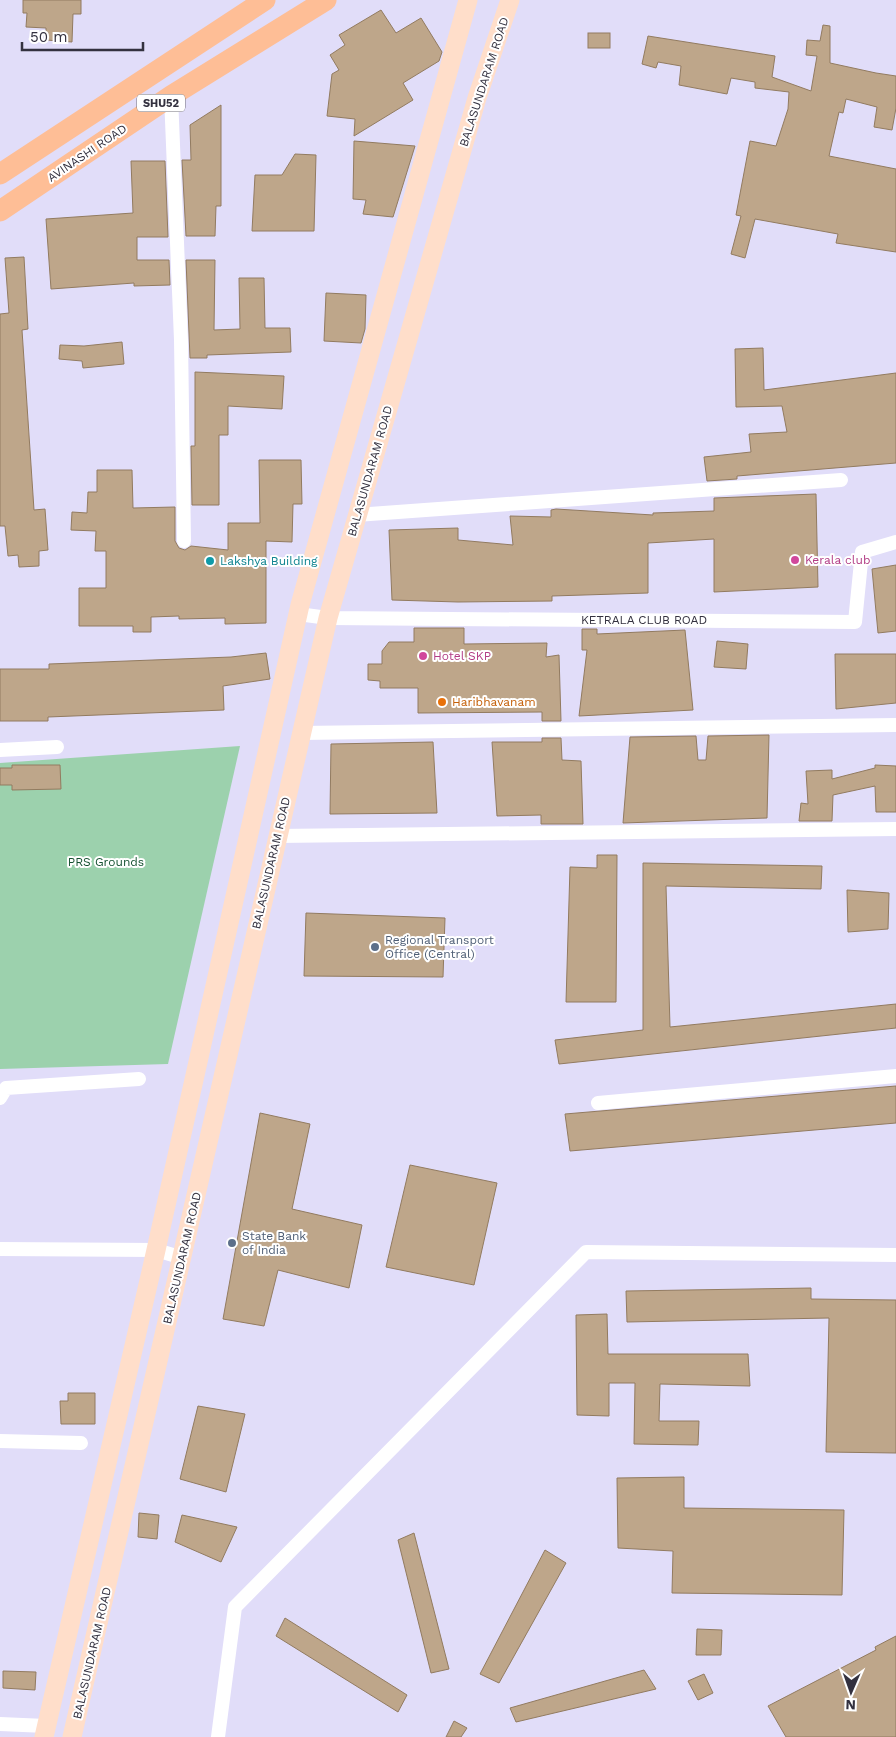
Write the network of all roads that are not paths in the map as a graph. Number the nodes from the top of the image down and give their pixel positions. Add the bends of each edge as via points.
1 (265, 0) edge
2 (326, 0) edge
3 (468, 0) edge
4 (510, 0) edge
5 (171, 96) junction
6 (0, 174) edge
7 (0, 211) edge
8 (841, 480) dead end
9 (356, 515) junction
10 (184, 541) dead end
11 (896, 542) edge
12 (298, 614) junction
13 (328, 618) junction
14 (896, 725) edge
15 (300, 733) junction
16 (57, 747) dead end
17 (0, 750) edge
18 (896, 829) edge
19 (277, 836) junction
20 (236, 889) junction
21 (264, 894) junction
22 (896, 1076) edge
23 (139, 1079) dead end
24 (0, 1098) edge
25 (598, 1103) dead end
26 (0, 1249) edge
27 (156, 1250) junction
28 (896, 1255) edge
29 (183, 1258) junction
30 (0, 1441) edge
31 (81, 1443) dead end
32 (0, 1724) edge
33 (45, 1731) edge
34 (72, 1737) edge
35 (218, 1737) edge

1 - 6 main road, SHU52
2 - 5 main road, AVINASHI ROAD / SHU52
3 - 12 main road
4 - 9 main road, BALASUNDARAM ROAD via 477,98
5 - 7 main road, AVINASHI ROAD / SHU52
5 - 10 street via 181,340
8 - 9 street
9 - 13 main road, BALASUNDARAM ROAD
11 - 13 street, KETRALA CLUB ROAD via 862,552 855,622
12 - 13 street
12 - 20 main road
13 - 15 main road, BALASUNDARAM ROAD
14 - 15 street
15 - 19 main road, BALASUNDARAM ROAD
16 - 17 street
18 - 19 street
19 - 21 main road, BALASUNDARAM ROAD
20 - 21 main road
20 - 27 main road
21 - 29 main road, BALASUNDARAM ROAD
22 - 25 street
23 - 24 street via 6,1088
26 - 27 street
27 - 29 street
27 - 33 main road
28 - 35 street via 586,1252 234,1607
29 - 34 main road, BALASUNDARAM ROAD
30 - 31 street
32 - 33 street

